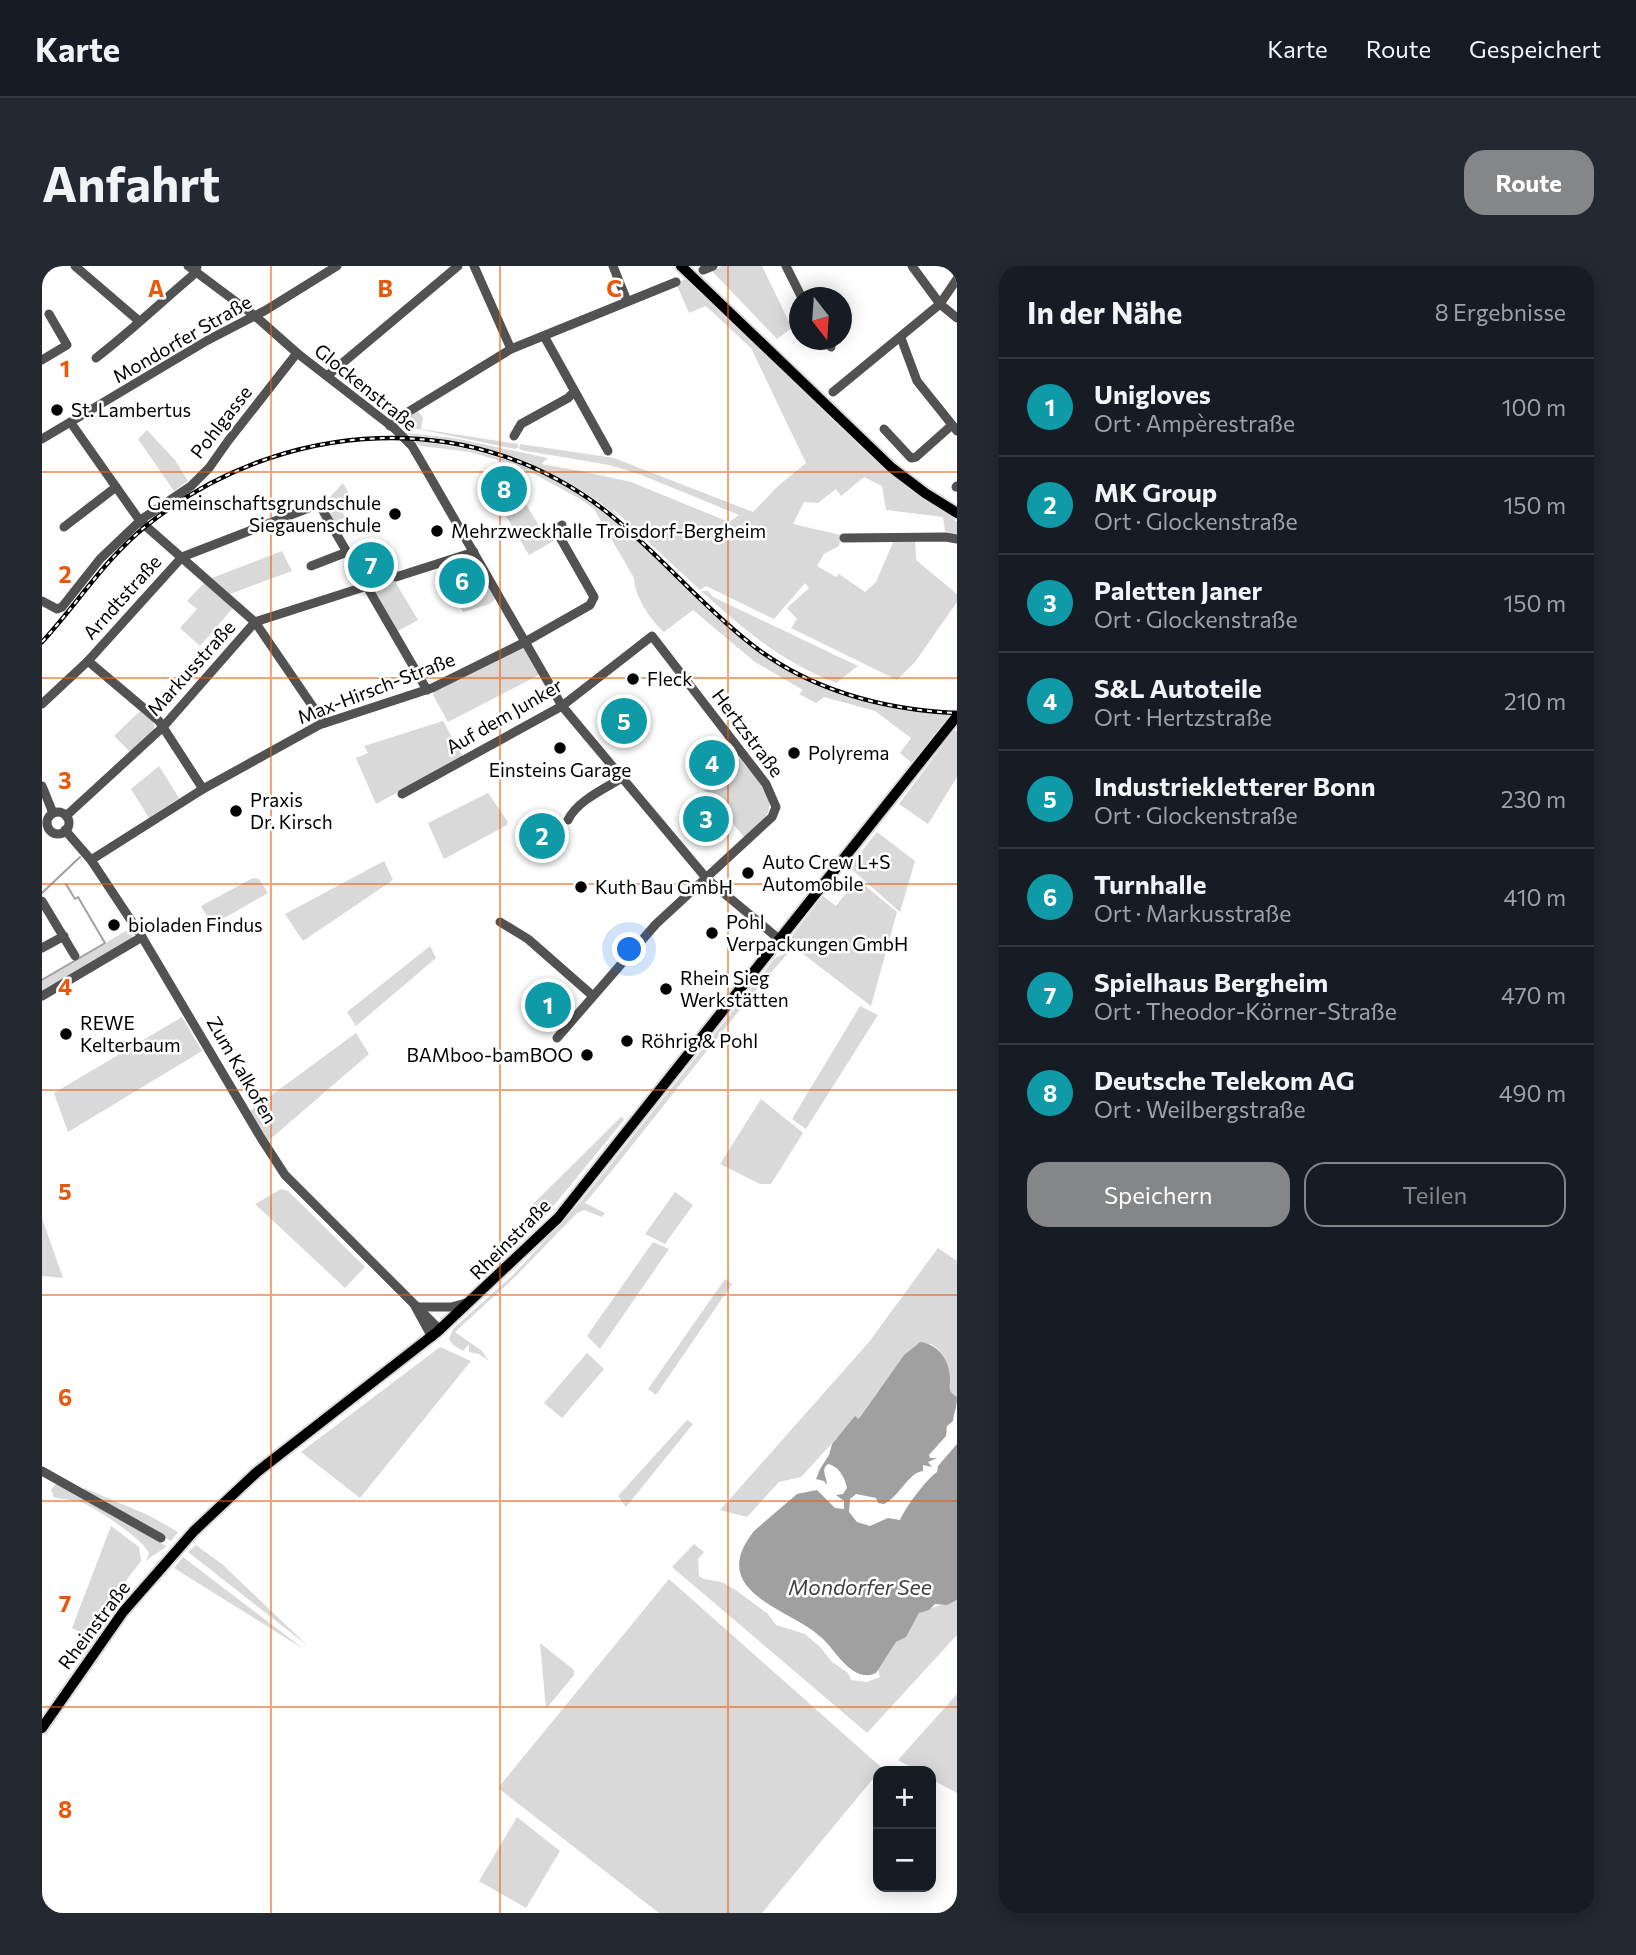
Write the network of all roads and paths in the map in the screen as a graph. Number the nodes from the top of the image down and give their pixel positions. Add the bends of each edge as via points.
1 (75, 266) edge
2 (458, 266) edge
3 (474, 266) edge
4 (613, 266) edge
5 (681, 266) edge
6 (713, 266) edge
7 (786, 266) edge
8 (912, 266) edge
9 (194, 267) edge
10 (331, 268) edge
11 (703, 270) dead end
12 (957, 279) edge
13 (676, 282) dead end
14 (796, 287) edge
15 (627, 301) junction
16 (940, 304) junction
17 (48, 314) dead end
18 (255, 316) junction
19 (957, 318) edge
20 (139, 321) junction
21 (544, 336) junction
22 (901, 338) junction
23 (511, 349) junction
24 (297, 353) junction
25 (43, 358) edge
26 (96, 358) dead end
27 (327, 376) junction
28 (574, 391) junction
29 (833, 392) dead end
30 (71, 424) junction
31 (390, 426) junction
32 (955, 428) edge
33 (884, 429) dead end
34 (514, 436) dead end
35 (42, 439) edge
36 (608, 451) dead end
37 (116, 487) junction
38 (957, 513) edge
39 (140, 521) junction
40 (562, 525) dead end
41 (64, 527) dead end
42 (844, 538) dead end
43 (957, 539) edge
44 (347, 552) junction
45 (474, 552) junction
46 (182, 557) junction
47 (311, 566) dead end
48 (396, 577) dead end
49 (367, 586) junction
50 (42, 601) edge
51 (255, 622) junction
52 (652, 636) joint
53 (525, 642) junction
54 (88, 661) junction
55 (427, 690) junction
56 (42, 704) edge
57 (562, 706) junction
58 (954, 719) edge
59 (324, 723) junction
60 (163, 726) junction
61 (622, 778) junction
62 (42, 786) edge
63 (203, 789) junction
64 (402, 793) dead end
65 (53, 813) junction
66 (66, 816) junction
67 (568, 820) dead end
68 (65, 830) junction
69 (91, 860) junction
70 (708, 879) junction
71 (42, 901) edge
72 (499, 922) dead end
73 (64, 936) junction
74 (142, 937) junction
75 (780, 940) junction
76 (42, 948) edge
77 (75, 956) dead end
78 (42, 996) edge
79 (593, 996) junction
80 (556, 1038) dead end
81 (471, 1302) junction
82 (415, 1306) junction
83 (436, 1333) junction
84 (42, 1471) edge
85 (161, 1538) dead end
86 (42, 1728) edge

1 - 20 street
2 - 27 street
3 - 23 street
4 - 15 street
5 - 38 main road via 892,468
6 - 11 street
7 - 14 street
8 - 16 street
9 - 18 street, Glockenstraße
9 - 20 street via 192,276
10 - 18 street, Mondorfer Straße
12 - 16 street
13 - 15 street
15 - 21 street
16 - 19 street
16 - 22 street
17 - 25 street via 67,343
18 - 24 street, Glockenstraße
18 - 30 street, Mondorfer Straße
20 - 26 street
21 - 23 street
21 - 28 street
22 - 29 street
22 - 32 street via 917,381
23 - 31 street
24 - 27 street, Glockenstraße
24 - 39 street, Pohlgasse via 209,468
27 - 31 street, Glockenstraße
28 - 34 street via 521,424
28 - 36 street
30 - 35 street, Mondorfer Straße
30 - 37 street
31 - 45 street, Glockenstraße via 412,446
32 - 33 street via 911,458
37 - 39 street
37 - 41 street
39 - 46 street
39 - 50 street, Pohlgasse via 100,559 62,607
40 - 53 street, Max-Hirsch-Straße via 558,534 594,600
42 - 43 street
44 - 46 street, Arndtstraße via 319,504
44 - 47 street
44 - 49 street
45 - 48 street
45 - 53 street, Glockenstraße
46 - 51 street
46 - 54 street, Arndtstraße
49 - 51 street, Markusstraße
49 - 55 street
51 - 59 street
51 - 60 street, Markusstraße
52 - 57 street, Auf dem Junker
52 - 70 street, Hertzstraße via 766,784 776,807 772,817
53 - 55 street, Max-Hirsch-Straße
53 - 57 street, Glockenstraße
54 - 56 street, Arndtstraße
54 - 60 street
55 - 59 street, Max-Hirsch-Straße
57 - 61 street, Glockenstraße
57 - 64 street, Auf dem Junker
58 - 75 main road, Rheinstraße
59 - 63 street, Max-Hirsch-Straße
60 - 63 street
60 - 66 street, Markusstraße
61 - 67 street via 580,805
61 - 70 street, Glockenstraße
62 - 65 street
63 - 69 street, Max-Hirsch-Straße
65 - 66 street
65 - 68 street via 47,822 48,835
66 - 68 street
68 - 69 street, Zum Kalkofen
69 - 74 street, Zum Kalkofen
70 - 75 street, Glockenstraße
70 - 79 street via 656,924
71 - 73 street
72 - 79 street via 528,939
73 - 76 street
73 - 77 street
74 - 78 street
74 - 82 street, Zum Kalkofen via 276,1162
75 - 81 main road, Rheinstraße via 558,1218
79 - 80 street
81 - 82 street via 451,1307
81 - 83 main road, Rheinstraße
82 - 83 street, Zum Kalkofen
83 - 86 main road, Rheinstraße via 257,1472 194,1531 123,1612
84 - 85 street

